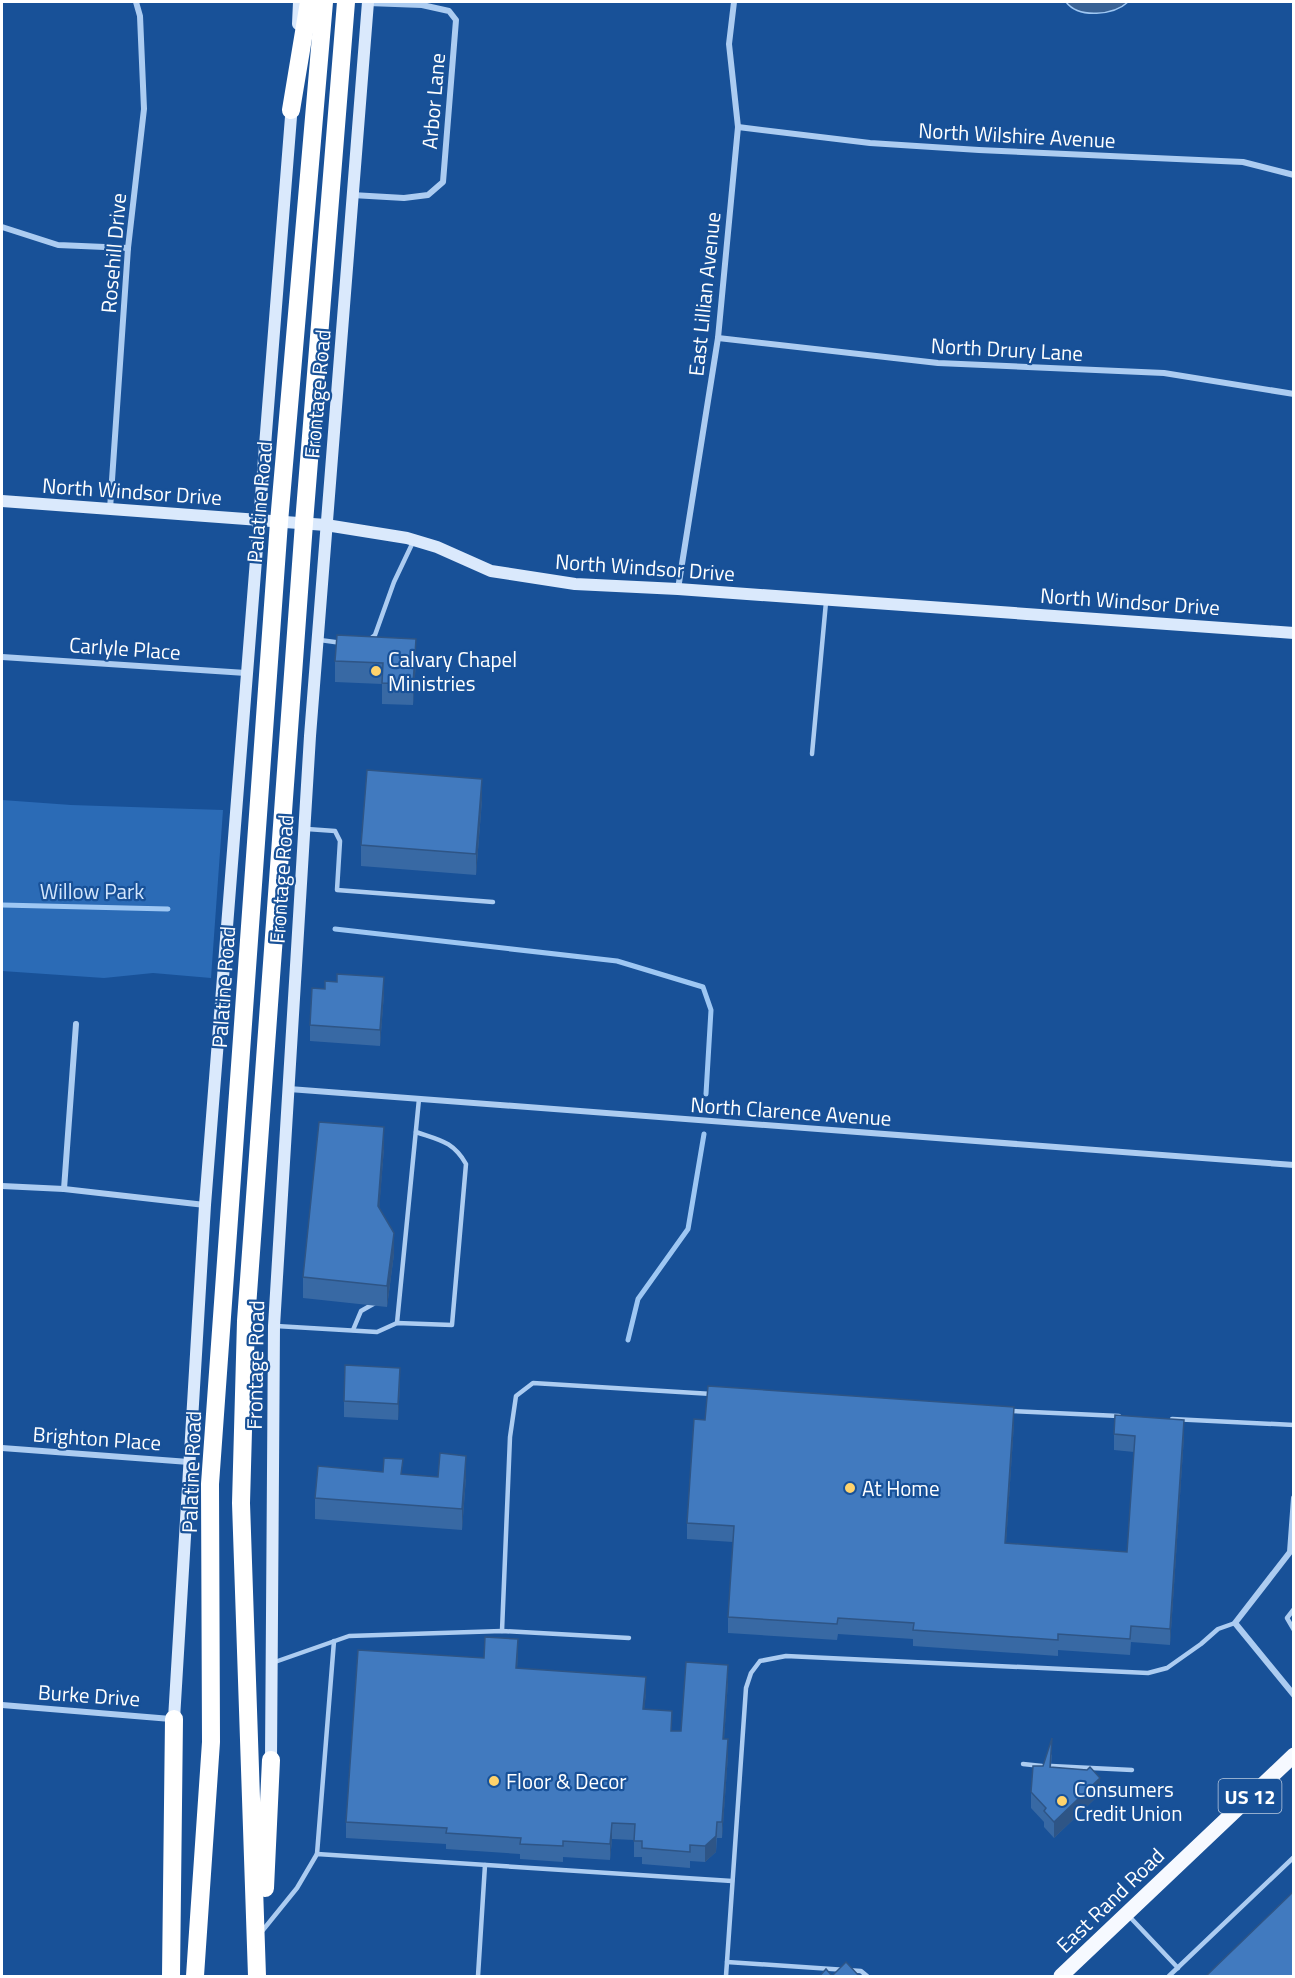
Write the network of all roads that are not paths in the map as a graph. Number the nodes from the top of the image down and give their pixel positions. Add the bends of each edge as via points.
1 (136, 2) edge
2 (299, 2) edge
3 (309, 2) edge
4 (324, 2) edge
5 (346, 2) edge
6 (368, 2) edge
7 (734, 2) edge
8 (291, 110) junction
9 (738, 127) junction
10 (1293, 175) edge
11 (352, 195) junction
12 (2, 227) edge
13 (129, 248) junction
14 (718, 338) junction
15 (1293, 394) edge
16 (2, 501) edge
17 (110, 508) junction
18 (259, 520) junction
19 (279, 522) junction
20 (304, 523) junction
21 (326, 525) junction
22 (414, 540) junction
23 (678, 589) junction
24 (826, 599) junction
25 (1293, 633) edge
26 (318, 639) junction
27 (351, 644) edge
28 (362, 646) edge
29 (2, 657) edge
30 (246, 673) junction
31 (812, 754) dead end
32 (304, 829) junction
33 (493, 902) dead end
34 (76, 1024) dead end
35 (287, 1089) junction
36 (419, 1099) junction
37 (416, 1132) junction
38 (1293, 1165) edge
39 (2, 1186) edge
40 (64, 1189) junction
41 (205, 1205) junction
42 (399, 1293) junction
43 (393, 1295) dead end
44 (380, 1301) edge
45 (397, 1323) junction
46 (274, 1326) junction
47 (353, 1330) junction
48 (722, 1394) edge
49 (1009, 1411) edge
50 (1128, 1417) edge
51 (1163, 1419) edge
52 (1293, 1425) edge
53 (2, 1448) edge
54 (189, 1462) junction
55 (1293, 1498) edge
56 (1292, 1527) edge
57 (1293, 1609) edge
58 (1235, 1623) junction
59 (502, 1630) junction
60 (1293, 1630) edge
61 (629, 1638) dead end
62 (334, 1641) junction
63 (270, 1664) junction
64 (1293, 1695) edge
65 (2, 1705) edge
66 (174, 1719) junction
67 (1293, 1755) edge
68 (271, 1760) joint
69 (1023, 1764) dead end
70 (1042, 1766) edge
71 (1051, 1766) edge
72 (1132, 1770) dead end
73 (318, 1854) junction
74 (1293, 1857) edge
75 (485, 1865) junction
76 (732, 1881) junction
77 (1127, 1914) junction
78 (263, 1930) junction
79 (727, 1962) junction
80 (1178, 1968) junction
81 (171, 1977) edge
82 (195, 1977) edge
83 (259, 1977) edge
84 (478, 1977) edge
85 (726, 1977) edge
86 (867, 1977) edge
87 (1061, 1977) edge
88 (1169, 1977) edge

1 - 13 street, Rosehill Drive via 144,109
2 - 8 street
3 - 8 highway
4 - 19 highway, Palatine Road
5 - 20 highway
6 - 11 street, Frontage Road
6 - 11 street, Arbor Lane via 422,5 449,11 456,20 443,182 428,195
7 - 9 street, East Lillian Avenue via 729,44
8 - 18 street
9 - 10 street, North Wilshire Avenue via 968,150 1243,162
9 - 14 street, East Lillian Avenue
11 - 21 street, Frontage Road
12 - 13 street via 58,245
13 - 17 street, Rosehill Drive
14 - 15 street, North Drury Lane via 938,363 1164,373
14 - 23 street, East Lillian Avenue
16 - 17 street, North Windsor Drive
17 - 18 street, North Windsor Drive
18 - 19 street, North Windsor Drive
18 - 30 street
19 - 20 street, North Windsor Drive
19 - 82 highway, Palatine Road via 210,1484 211,1742
20 - 21 street, North Windsor Drive
20 - 83 highway via 246,1343 241,1503
21 - 22 street, North Windsor Drive
21 - 26 street, Frontage Road
22 - 23 street, North Windsor Drive via 491,571 575,584
22 - 28 lane via 375,635
23 - 24 street, North Windsor Drive
24 - 25 street, North Windsor Drive
24 - 31 lane
26 - 27 lane
26 - 32 street, Frontage Road
29 - 30 street, Carlyle Place
30 - 41 street
32 - 33 lane via 335,831 340,841 337,890
32 - 35 street, Frontage Road
34 - 40 street
35 - 36 street, North Clarence Avenue
35 - 46 street, Frontage Road
36 - 37 lane
36 - 38 street, North Clarence Avenue
37 - 42 lane
37 - 45 lane via 451,1144 466,1164 452,1325
39 - 40 street
40 - 41 street
41 - 54 street
42 - 43 lane
42 - 45 lane
44 - 47 lane via 361,1311
45 - 47 lane via 377,1332
46 - 47 lane
46 - 63 street, Frontage Road
48 - 59 lane via 533,1383 516,1396 510,1437
49 - 50 lane
51 - 52 lane
53 - 54 street, Brighton Place
54 - 66 street
55 - 56 street
56 - 58 street via 1290,1552
57 - 60 lane via 1287,1618
58 - 64 street
58 - 76 lane via 1218,1629 1167,1668 1148,1674 786,1656 760,1661 746,1688
59 - 61 lane
59 - 62 lane via 349,1636
62 - 63 lane
62 - 73 lane
63 - 68 street, Frontage Road
65 - 66 street, Burke Drive
66 - 81 highway
67 - 77 main road, East Rand Road / US 12
68 - 78 highway
69 - 70 lane
71 - 72 lane
73 - 75 lane
73 - 78 lane
74 - 80 lane
75 - 76 lane
75 - 84 lane
76 - 79 lane
77 - 80 lane
77 - 87 main road, East Rand Road / US 12
78 - 83 highway
79 - 85 lane
79 - 86 lane via 861,1971
80 - 88 lane

